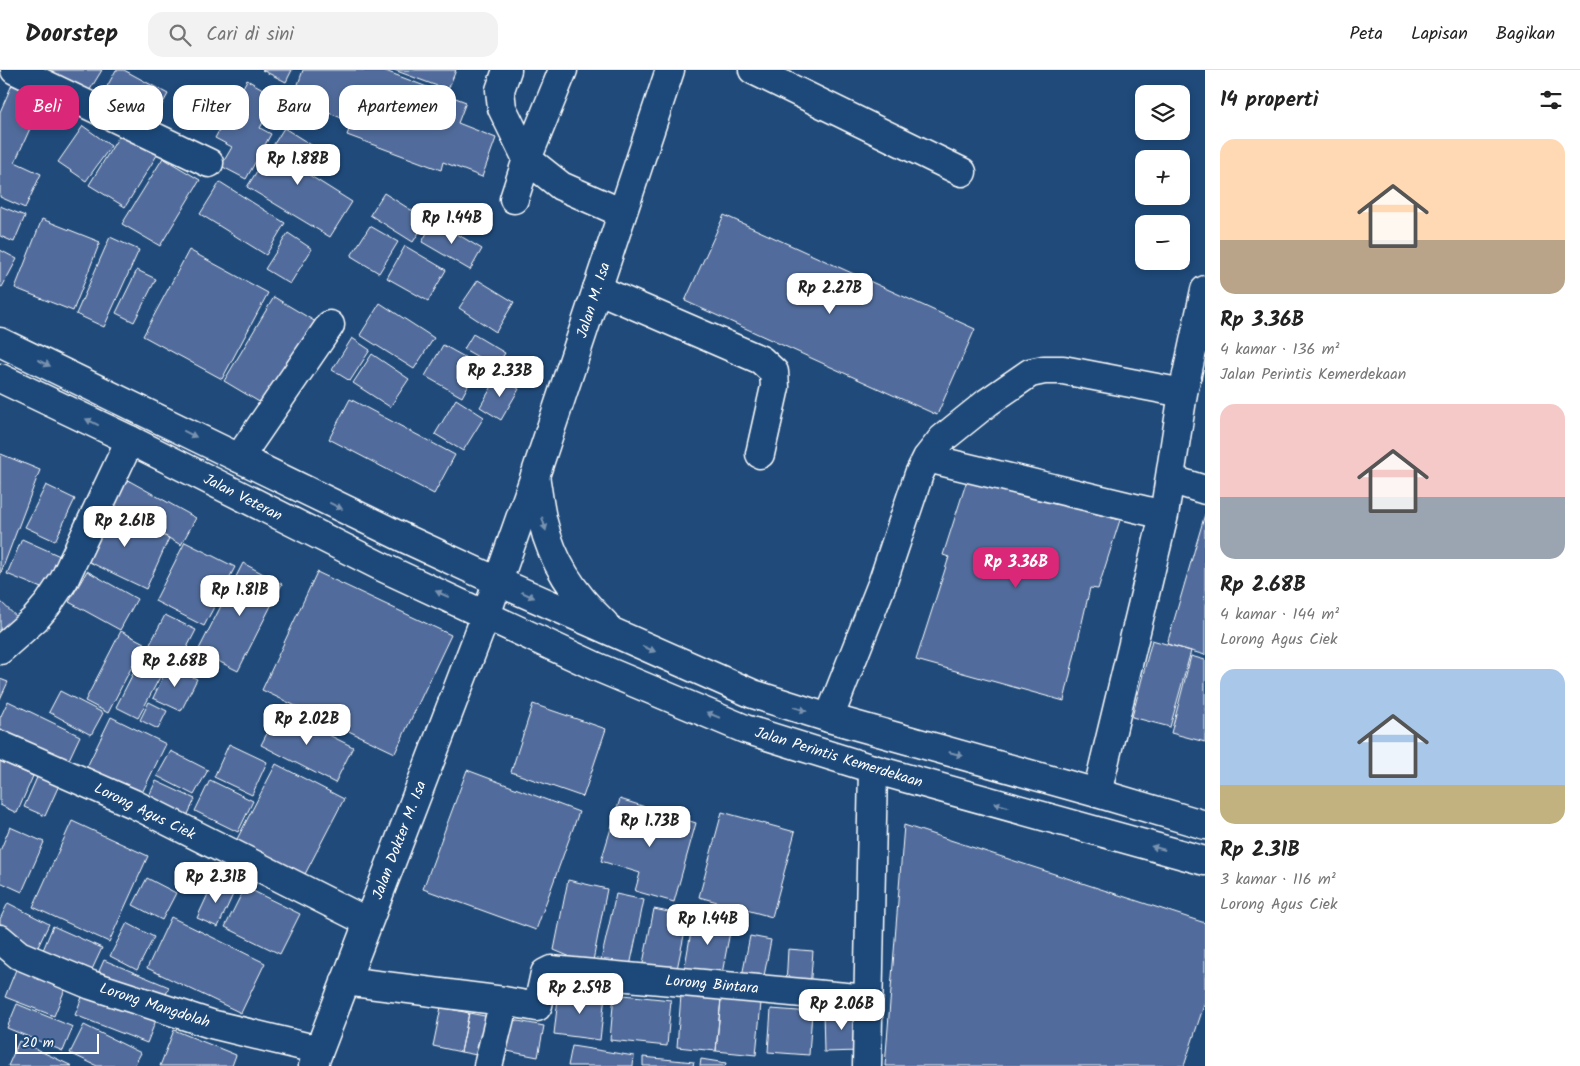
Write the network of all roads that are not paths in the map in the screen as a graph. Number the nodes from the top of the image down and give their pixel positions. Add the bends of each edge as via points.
1 (4, 70) edge
2 (15, 70) edge
3 (507, 70) edge
4 (563, 70) edge
5 (670, 70) edge
6 (753, 70) edge
7 (0, 80) edge
8 (527, 159) junction
9 (209, 163) dead end
10 (962, 172) dead end
11 (514, 199) dead end
12 (622, 213) junction
13 (596, 289) junction
14 (1205, 290) edge
15 (330, 325) dead end
16 (0, 342) edge
17 (0, 378) edge
18 (1182, 393) junction
19 (130, 440) junction
20 (760, 454) dead end
21 (238, 458) junction
22 (927, 458) junction
23 (535, 476) junction
24 (1170, 479) junction
25 (1205, 490) edge
26 (1164, 516) junction
27 (499, 582) junction
28 (486, 615) junction
29 (613, 632) junction
30 (0, 650) edge
31 (753, 694) junction
32 (829, 718) junction
33 (745, 729) junction
34 (0, 745) edge
35 (873, 769) junction
36 (1097, 793) junction
37 (1205, 825) edge
38 (1205, 861) edge
39 (368, 922) junction
40 (0, 939) edge
41 (345, 981) junction
42 (868, 998) junction
43 (504, 1002) junction
44 (316, 1058) edge
45 (488, 1066) edge
46 (868, 1066) edge

1 - 7 main road
2 - 9 main road
3 - 8 main road via 500,90 502,108
4 - 8 main road
5 - 12 main road, Jalan M. Isa
6 - 10 main road
8 - 11 main road
8 - 12 main road via 561,186
12 - 13 main road, Jalan M. Isa
13 - 20 main road via 760,360 774,372 775,387
13 - 23 main road, Jalan M. Isa
14 - 18 main road
15 - 21 main road
16 -> 21 main road
19 -> 17 main road, Jalan Veteran
18 - 22 main road via 1063,370 1030,373 942,439
18 - 24 main road
28 -> 19 main road, Jalan Veteran via 382,567
19 - 30 main road via 64,580 35,619
21 -> 27 main road
22 - 26 main road
22 - 32 main road
23 - 27 main road, Jalan M. Isa
23 -> 29 main road via 543,523 556,558 588,608
24 - 25 main road
24 - 26 main road
26 - 36 main road
27 - 28 main road, Jalan M. Isa
27 -> 29 main road
33 -> 28 main road, Jalan Perintis Kemerdekaan via 597,667
28 - 39 main road, Jalan Dokter M. Isa
29 -> 31 main road
31 -> 32 main road
31 - 33 main road
32 -> 36 main road
33 - 35 main road, Jalan Perintis Kemerdekaan
34 - 39 main road, Lorong Agus Ciek via 134,804
38 -> 35 main road, Jalan Perintis Kemerdekaan
35 - 42 main road
36 - 37 main road
39 - 41 main road, Jalan Dokter M. Isa
40 - 44 main road, Lorong Mangdolah via 19,955 92,985
41 - 43 main road, Lorong Bintara
41 - 44 main road, Jalan Dokter M. Isa
42 - 43 main road, Lorong Bintara via 551,970 545,973 537,1007
42 - 46 main road
43 - 45 main road

